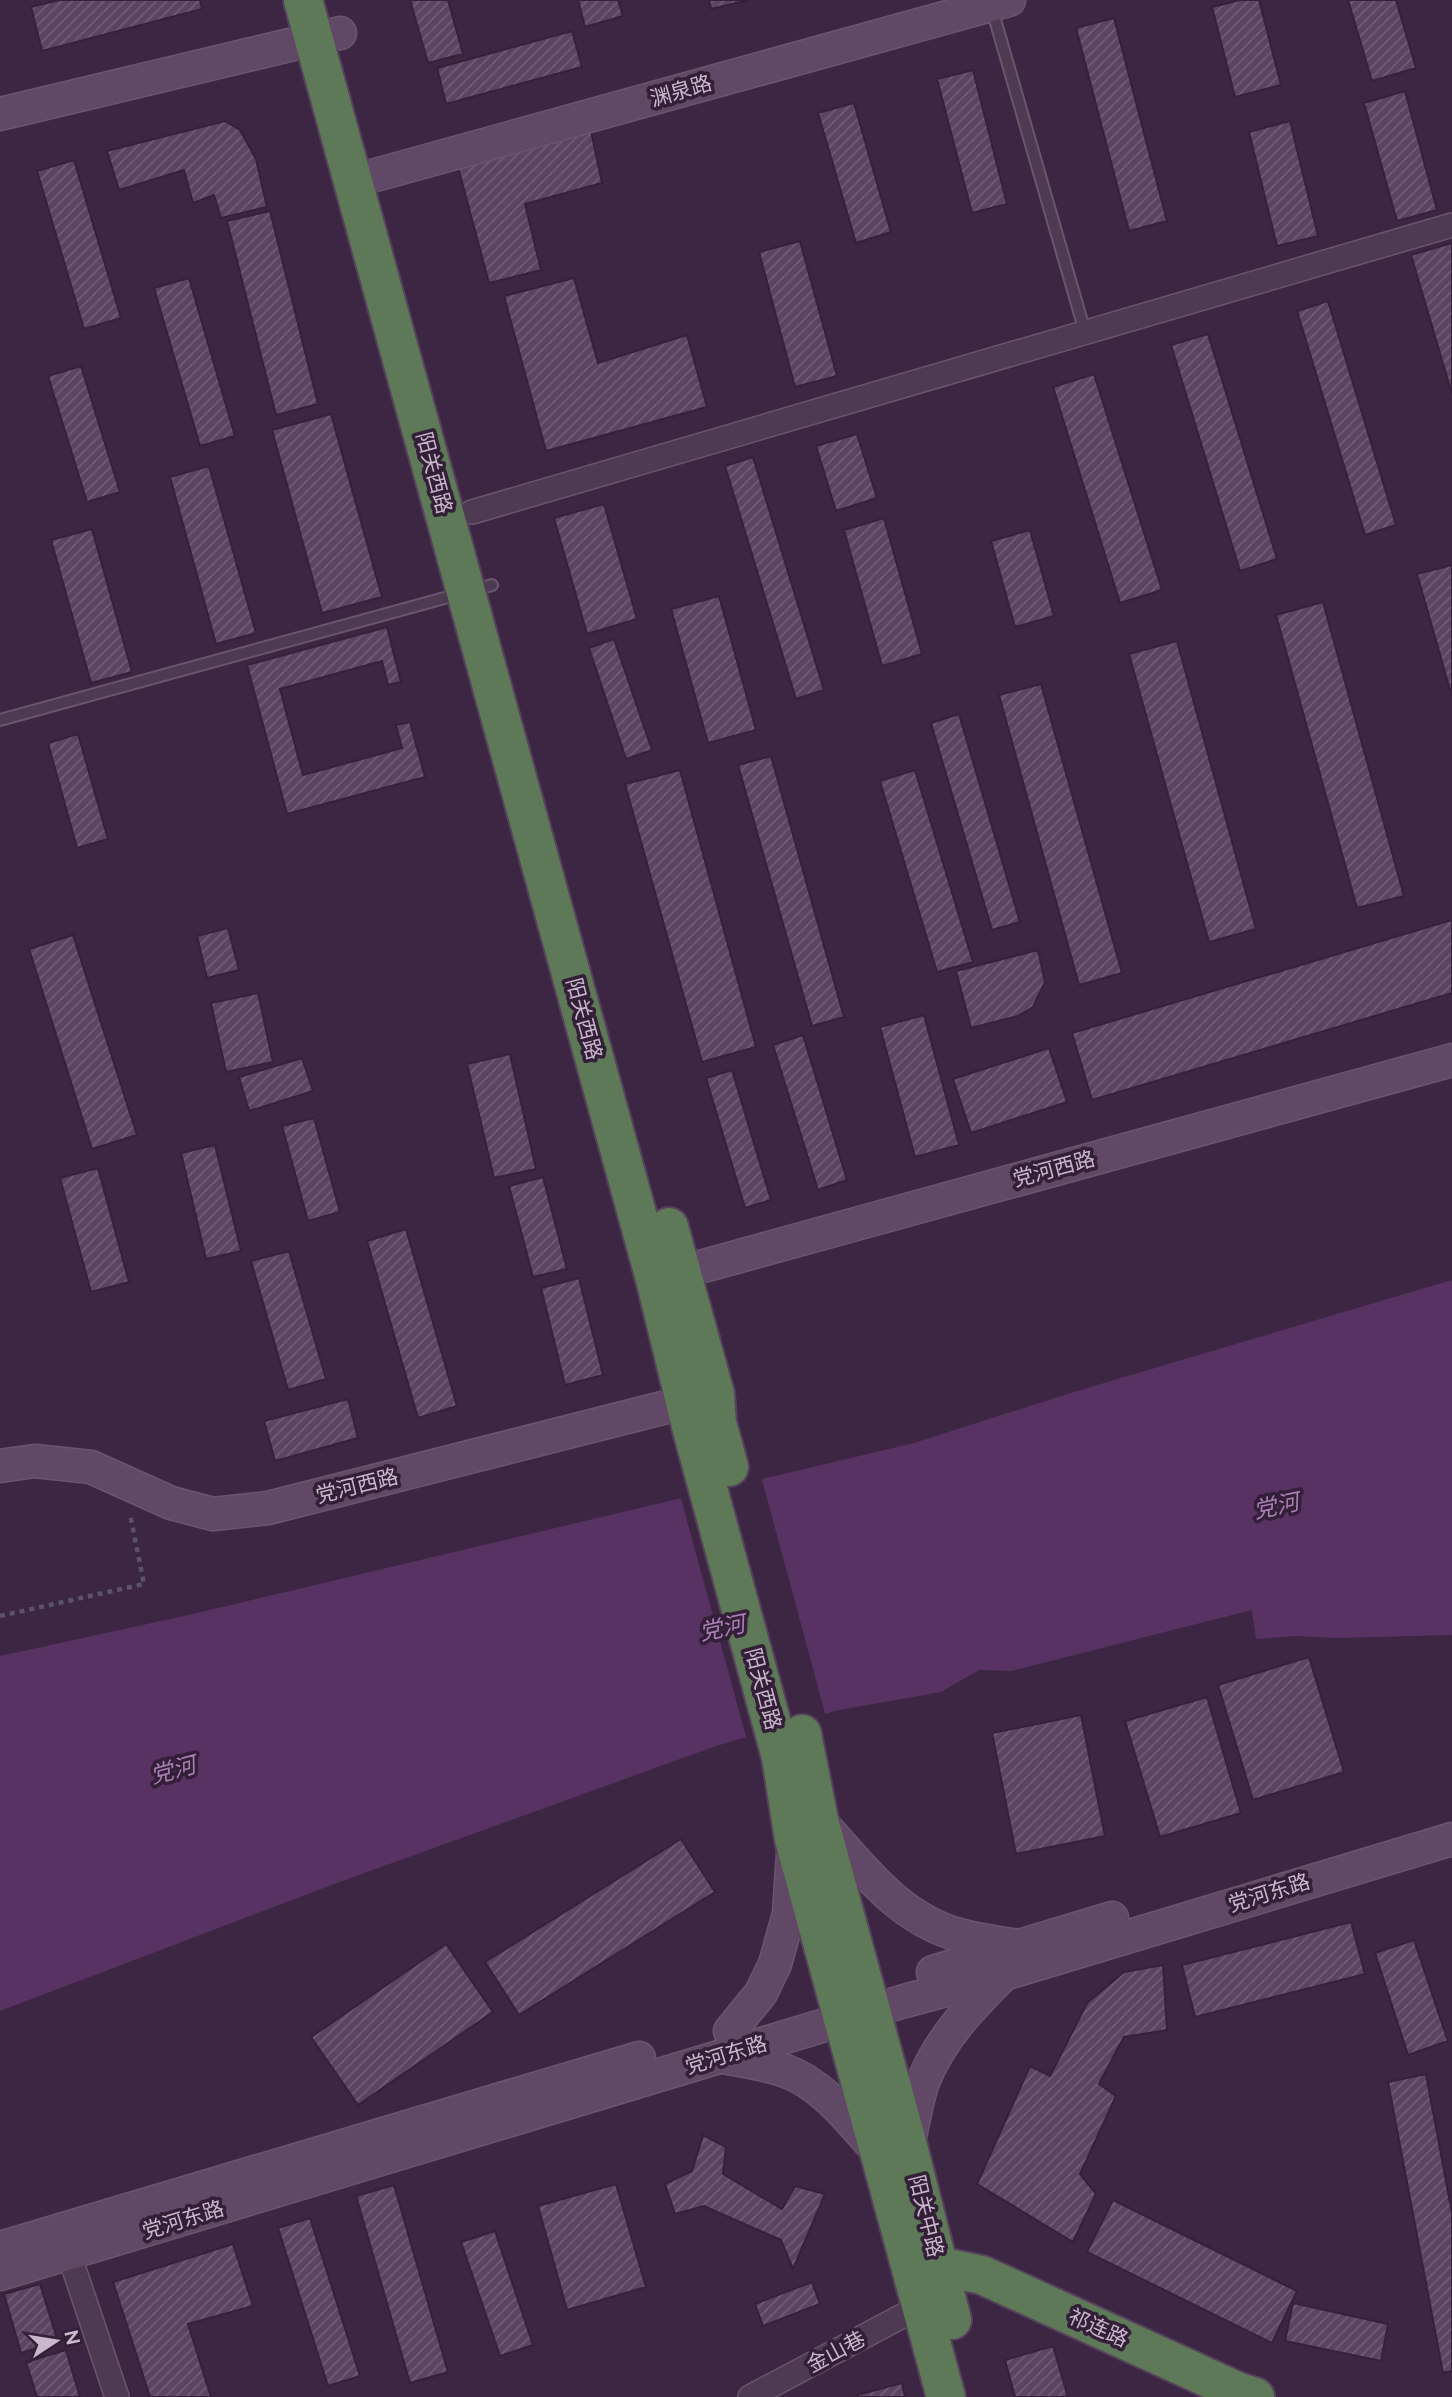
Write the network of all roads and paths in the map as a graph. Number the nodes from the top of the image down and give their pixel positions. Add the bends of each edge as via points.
1 (303, 0) edge
2 (1000, 2) edge
3 (329, 24) edge
4 (0, 114) edge
5 (367, 178) junction
6 (1452, 225) edge
7 (1086, 332) junction
8 (472, 512) junction
9 (479, 588) junction
10 (0, 720) edge
11 (1452, 1060) edge
12 (668, 1275) junction
13 (703, 1413) junction
14 (0, 1466) edge
15 (124, 1482) junction
16 (0, 1616) edge
17 (1452, 1817) edge
18 (807, 1829) junction
19 (1452, 1839) edge
20 (1010, 1960) junction
21 (858, 2016) junction
22 (725, 2044) junction
23 (895, 2151) junction
24 (0, 2248) edge
25 (69, 2254) junction
26 (939, 2266) junction
27 (0, 2274) edge
28 (922, 2306) junction
29 (117, 2397) edge
30 (750, 2397) edge
31 (946, 2397) edge
32 (972, 2397) edge
33 (1255, 2397) edge

1 - 3 highway, 阳关西路
2 - 5 main road, 渊泉路
2 - 7 lane
3 - 4 main road
3 - 5 highway, 阳关西路
5 - 8 highway, 阳关西路
5 - 9 highway, 阳关西路
6 - 7 street
7 - 8 street
8 - 9 highway, 阳关西路
9 - 10 lane
9 - 12 highway, 阳关西路
11 - 12 main road, 党河西路
12 - 13 highway, 阳关西路
13 - 15 main road, 党河西路 via 268,1508 213,1514 171,1503
13 - 18 highway, 阳关西路 via 794,1754
14 - 15 main road, 党河西路 via 35,1461 91,1467
15 - 16 path via 144,1584
17 - 20 main road, 党河东路
18 - 20 main road via 914,1915
18 - 21 highway, 阳关西路
18 - 22 main road via 775,1964
19 - 20 main road, 党河东路
20 - 21 main road, 党河东路
20 - 23 main road via 940,2049
21 - 22 main road, 党河东路
21 - 23 highway, 阳关中路
22 - 23 main road via 808,2084
22 - 24 main road
22 - 25 main road, 党河东路
23 - 26 highway, 阳关中路
23 - 28 highway, 阳关中路
25 - 27 main road, 党河东路
25 - 29 street
26 - 32 highway, 阳关中路
26 - 33 highway, 祁连路 via 982,2275
28 - 30 street, 金山巷
28 - 31 highway, 阳关中路

